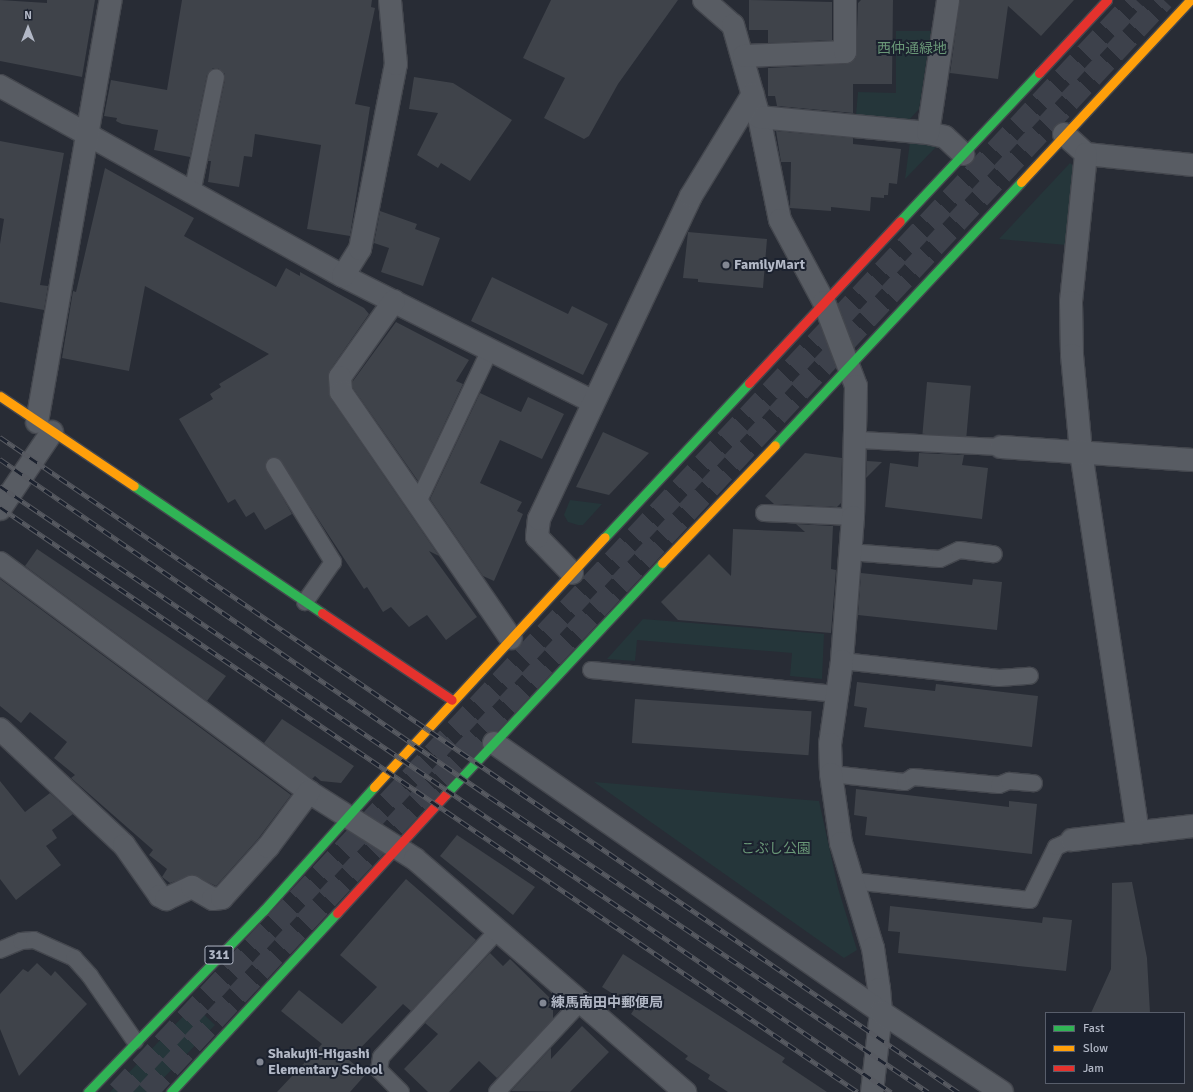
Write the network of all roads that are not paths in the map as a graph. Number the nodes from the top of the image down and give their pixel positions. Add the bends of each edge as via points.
1 (111, 0) edge
2 (390, 0) edge
3 (704, 0) edge
4 (844, 0) edge
5 (948, 0) edge
6 (1107, 0) edge
7 (1190, 0) edge
8 (744, 56) junction
9 (216, 77) dead end
10 (0, 86) edge
11 (753, 94) junction
12 (759, 117) junction
13 (928, 133) junction
14 (86, 134) junction
15 (1064, 134) junction
16 (963, 154) junction
17 (1086, 154) junction
18 (1193, 165) edge
19 (192, 192) junction
20 (343, 276) junction
21 (394, 301) junction
22 (824, 302) junction
23 (490, 350) junction
24 (850, 366) junction
25 (0, 396) edge
26 (592, 402) junction
27 (44, 427) junction
28 (857, 440) junction
29 (1001, 447) joint
30 (1081, 452) junction
31 (1193, 460) edge
32 (274, 466) dead end
33 (418, 502) junction
34 (0, 509) edge
35 (764, 513) dead end
36 (853, 517) junction
37 (849, 552) junction
38 (994, 554) dead end
39 (0, 563) edge
40 (572, 572) junction
41 (305, 602) junction
42 (511, 638) junction
43 (842, 662) junction
44 (591, 670) dead end
45 (1030, 676) dead end
46 (835, 694) junction
47 (452, 700) junction
48 (0, 729) edge
49 (494, 743) junction
50 (831, 774) junction
51 (1034, 783) dead end
52 (308, 792) junction
53 (348, 816) junction
54 (1193, 826) edge
55 (1138, 832) junction
56 (1072, 840) joint
57 (398, 848) junction
58 (852, 881) junction
59 (498, 930) junction
60 (0, 950) edge
61 (581, 1002) junction
62 (881, 1012) junction
63 (135, 1041) junction
64 (88, 1092) edge
65 (171, 1092) edge
66 (401, 1092) edge
67 (497, 1092) edge
68 (685, 1092) edge
69 (872, 1092) edge
70 (1002, 1092) edge

1 - 14 street
2 - 20 street via 396,64 360,249
3 - 8 street via 733,25
4 - 8 street via 844,52
5 - 13 street
6 - 16 main road
7 - 15 main road
8 - 11 street
9 - 19 lane
10 - 14 street
11 - 12 street
11 - 26 street via 691,196
12 - 13 street
12 - 22 street via 780,220
13 - 16 street via 945,137
14 - 19 street
14 - 27 street
15 - 17 street
15 - 24 main road
16 - 22 main road
17 - 18 street
17 - 30 street via 1071,302 1072,355
19 - 20 street
20 - 21 street
21 - 23 street
21 - 33 street via 338,384
22 - 24 street
22 - 40 main road
23 - 26 street
23 - 33 lane
24 - 28 street via 856,386
24 - 49 main road
25 - 27 main road
26 - 40 street via 540,519 537,537
27 - 34 street
27 - 41 main road
28 - 29 lane
28 - 36 street
29 - 30 street
30 - 31 street
30 - 55 street
32 - 41 lane via 333,562
33 - 42 street
35 - 36 lane
36 - 37 street
37 - 38 lane via 940,559 959,550
37 - 43 street
39 - 52 street
40 - 42 main road
41 - 47 main road
42 - 47 main road
43 - 45 lane via 999,678
43 - 46 street
44 - 46 lane
46 - 50 street
47 - 53 main road, 311
48 - 52 street via 124,845 129,864 160,896 171,898 192,887 217,900 268,847
49 - 57 main road
49 - 62 street
50 - 51 lane via 905,782 914,777 999,785 1009,781
50 - 58 street via 841,843
52 - 53 street
53 - 57 street
53 - 63 main road, 311 via 264,910
54 - 55 street
55 - 56 street
56 - 58 lane via 1056,847 1030,900
57 - 59 street
57 - 65 main road
58 - 62 street via 874,948
59 - 61 street
59 - 66 lane via 381,1057 379,1070
60 - 63 lane via 21,941 34,940 74,958 90,976
61 - 67 lane
61 - 68 street
62 - 69 street
62 - 70 street
63 - 64 main road, 311

